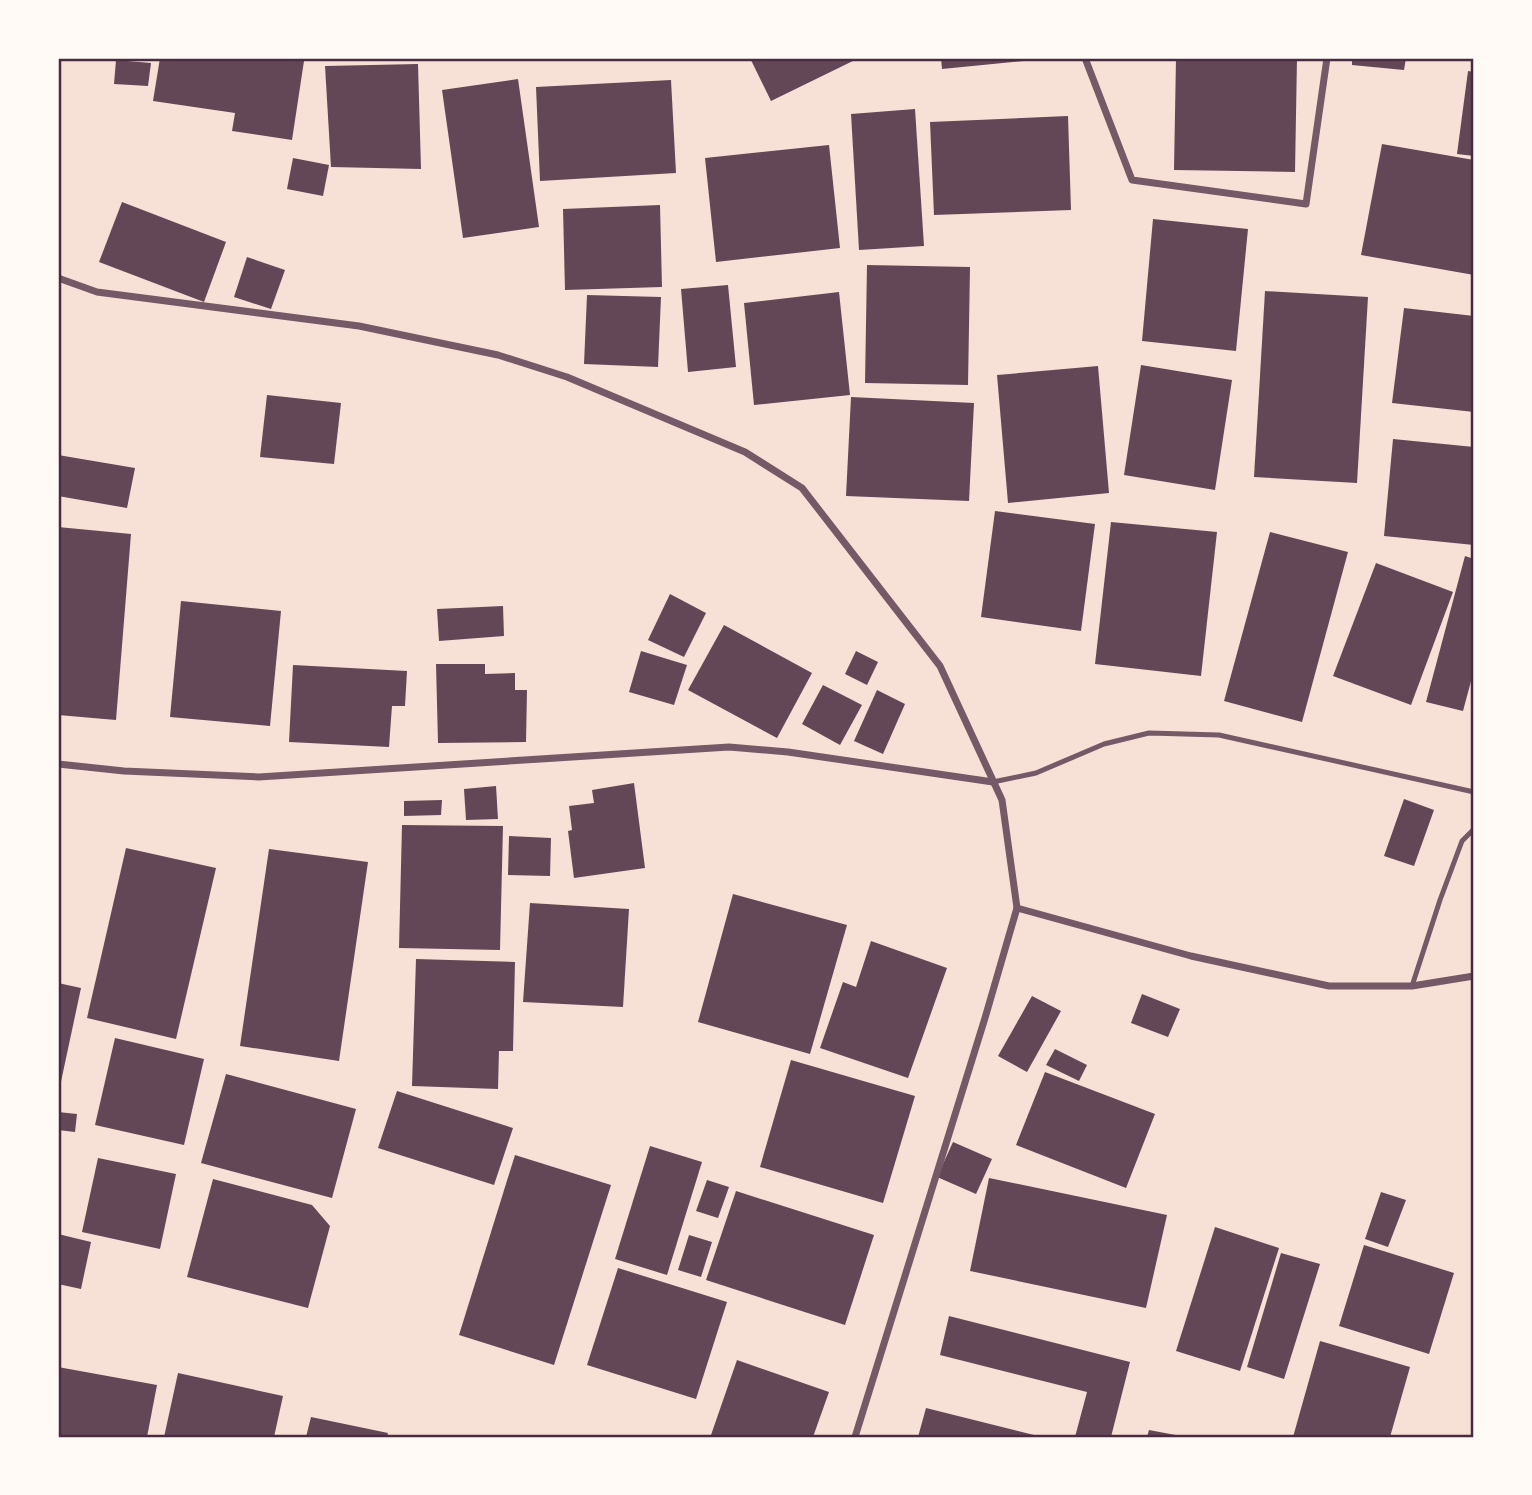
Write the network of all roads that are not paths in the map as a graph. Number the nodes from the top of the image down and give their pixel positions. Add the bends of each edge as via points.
1 (1085, 58) edge
2 (1326, 58) edge
3 (58, 278) edge
4 (58, 764) edge
5 (993, 782) junction
6 (1474, 792) edge
7 (1474, 830) edge
8 (1017, 908) junction
9 (1474, 975) edge
10 (1412, 986) junction
11 (855, 1437) edge

1 - 2 street via 1132,180 1306,204
3 - 5 street via 97,292 359,326 498,355 568,377 745,452 802,488 940,666
4 - 5 street via 259,777 729,747
5 - 6 lane via 1036,774 1104,744 1149,733 1219,736
5 - 8 street via 1002,800
7 - 10 lane via 1462,841
8 - 10 street via 1191,956 1329,986
8 - 11 street
9 - 10 street

